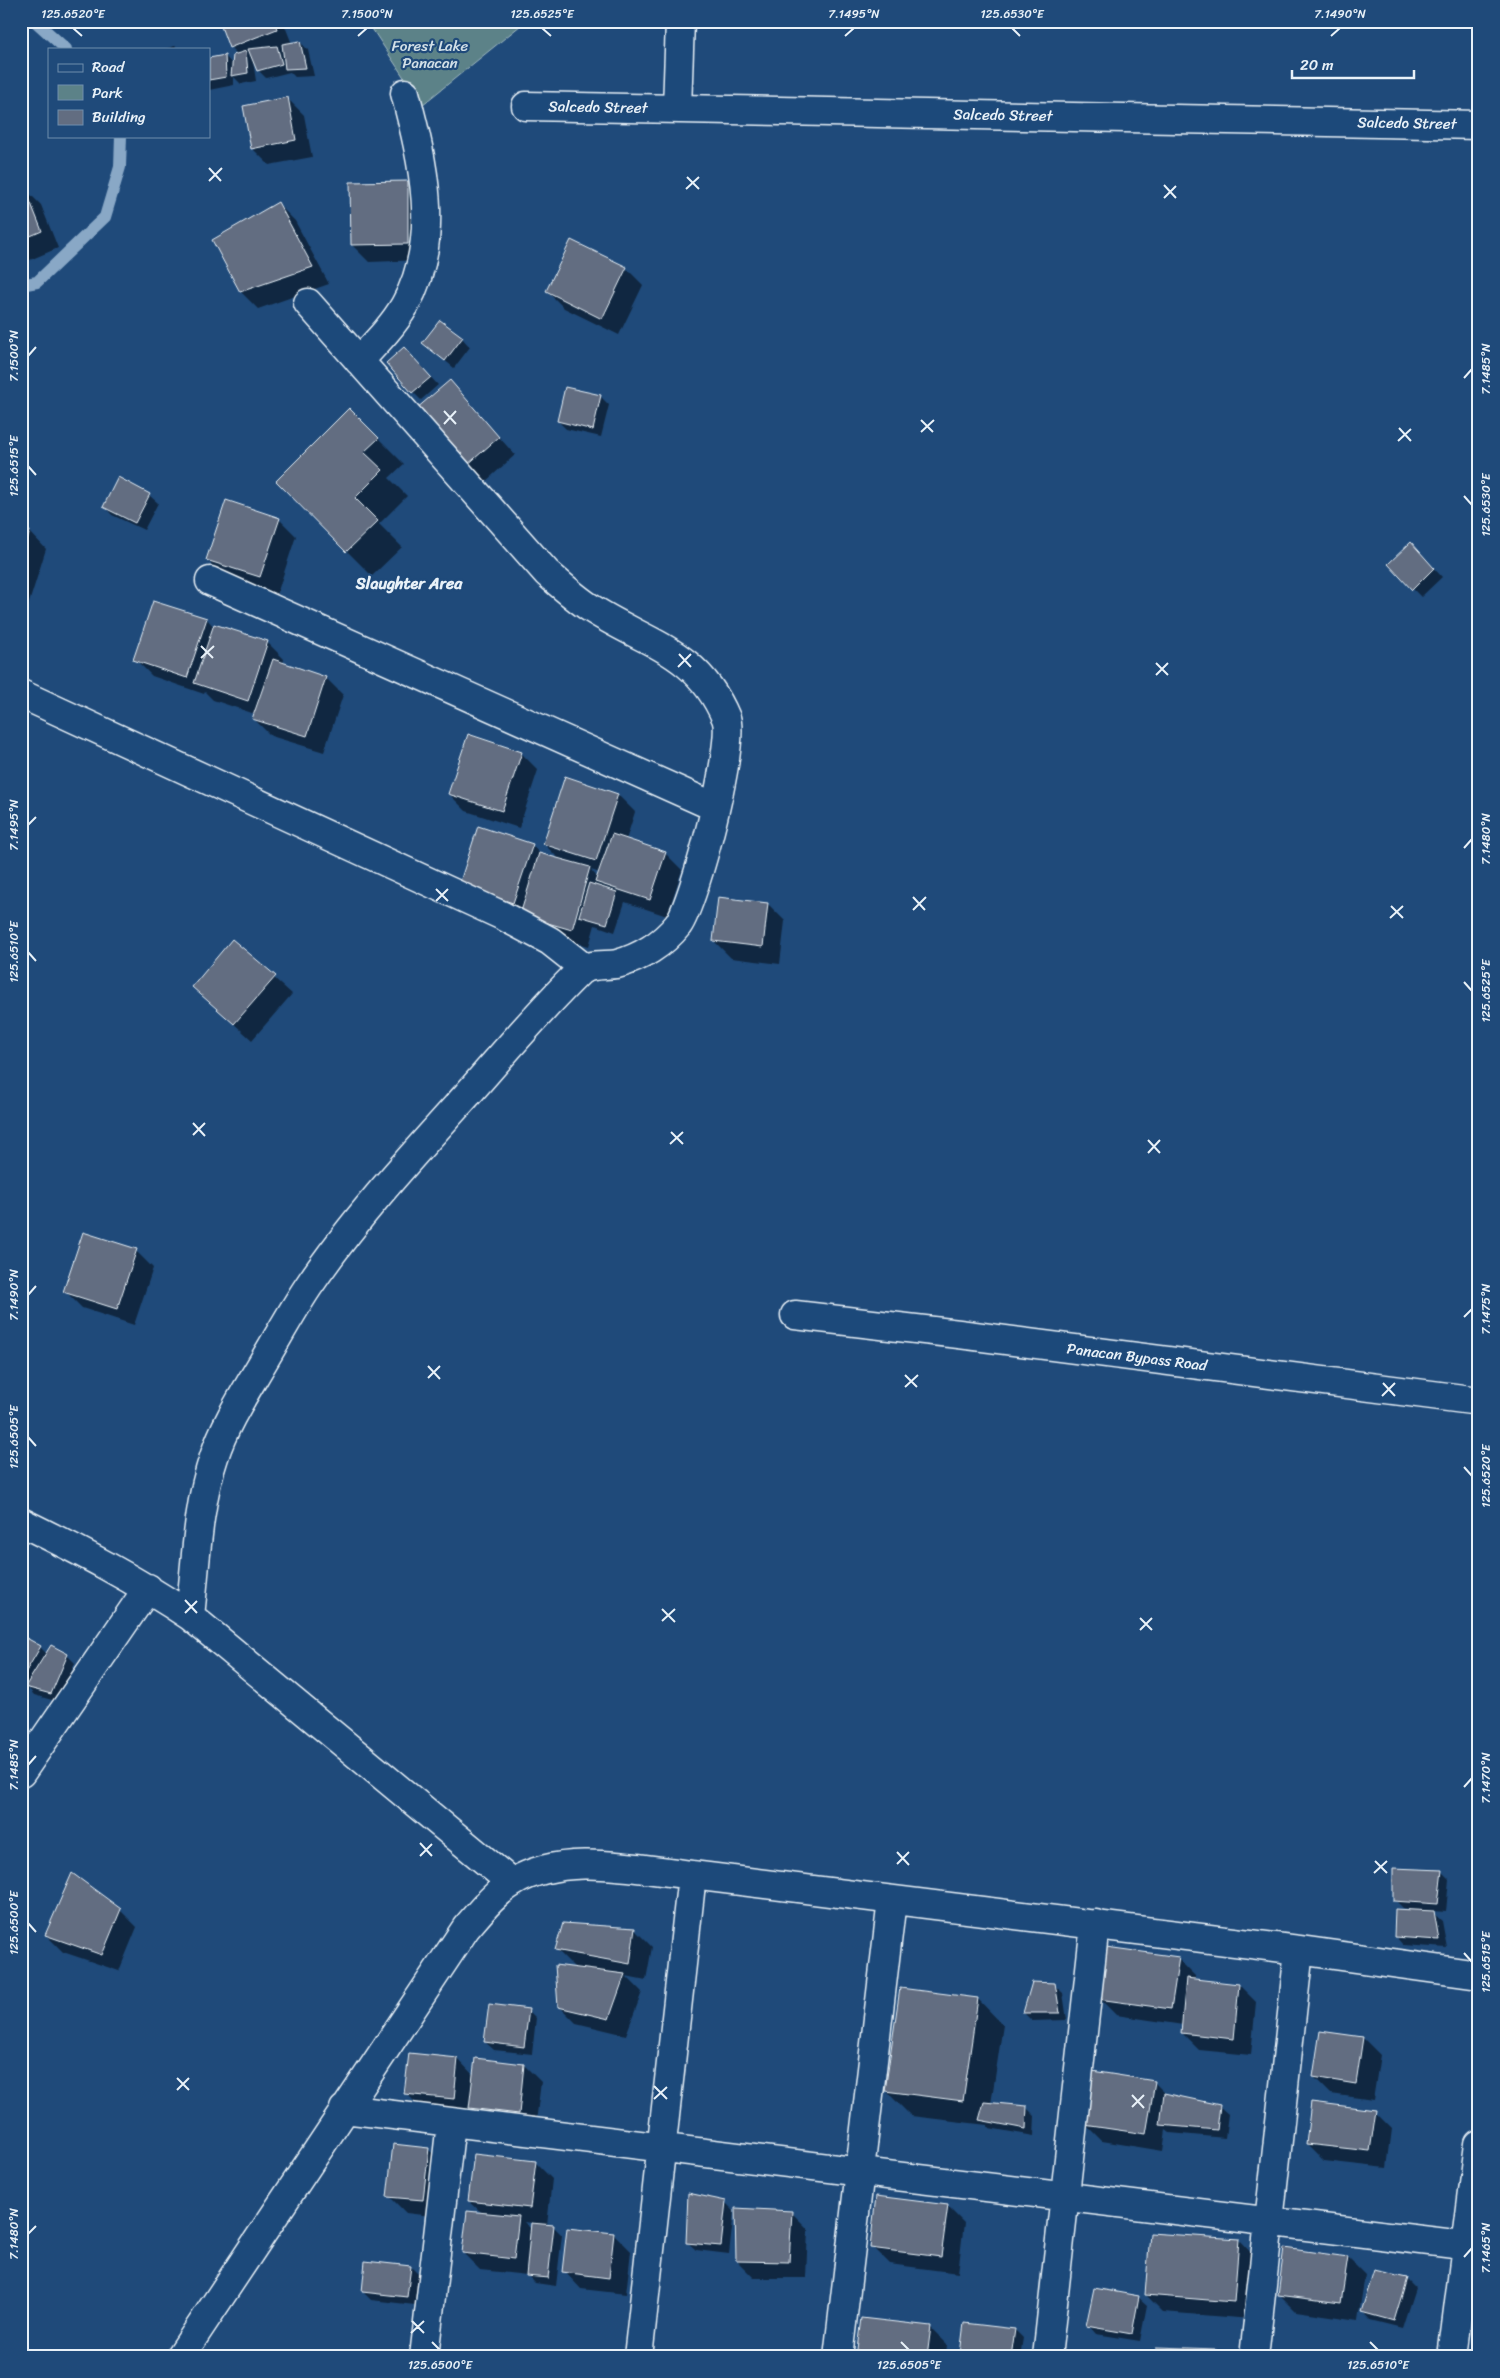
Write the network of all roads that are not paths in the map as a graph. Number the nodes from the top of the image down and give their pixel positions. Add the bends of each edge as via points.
1 (680, 21) edge
2 (405, 93) dead end
3 (526, 106) dead end
4 (677, 109) junction
5 (1479, 125) edge
6 (308, 303) dead end
7 (359, 361) junction
8 (210, 581) dead end
9 (21, 694) edge
10 (715, 807) junction
11 (583, 967) junction
12 (795, 1315) dead end
13 (1479, 1401) edge
14 (21, 1522) edge
15 (148, 1588) junction
16 (190, 1616) junction
17 (21, 1773) edge
18 (692, 1875) junction
19 (512, 1883) junction
20 (892, 1900) junction
21 (1094, 1924) junction
22 (1299, 1950) junction
23 (1479, 1976) edge
24 (344, 2110) junction
25 (451, 2123) junction
26 (1479, 2144) edge
27 (662, 2148) junction
28 (860, 2172) junction
29 (1065, 2198) junction
30 (1267, 2222) junction
31 (1472, 2247) edge
32 (180, 2357) edge
33 (424, 2357) edge
34 (638, 2357) edge
35 (838, 2357) edge
36 (1048, 2357) edge
37 (1254, 2357) edge
38 (1452, 2357) edge

1 - 4 street
2 - 7 street via 426,193 422,264 405,305
3 - 4 street, Salcedo Street
4 - 5 street, Salcedo Street
6 - 7 street
7 - 10 street via 547,574 590,608 686,661 704,680 728,721 728,739
8 - 10 street
9 - 11 street via 521,924 550,941
10 - 11 street via 689,904 678,924 659,943 637,957 616,964
11 - 16 street via 387,1186 309,1286 276,1339 230,1418 215,1454 200,1527
12 - 13 street, Panacan Bypass Road
14 - 15 street
15 - 16 street
15 - 17 street
16 - 19 street
18 - 19 street via 570,1865 541,1869
18 - 20 street
18 - 27 street
19 - 24 street via 488,1902 466,1928
20 - 21 street
20 - 28 street
21 - 22 street
21 - 29 street
22 - 23 street
22 - 30 street
24 - 25 street
24 - 32 street
25 - 27 street
25 - 33 street
26 - 31 street
27 - 28 street
27 - 34 street
28 - 29 street
28 - 35 street
29 - 30 street
29 - 36 street
30 - 31 street
30 - 37 street
31 - 38 street

